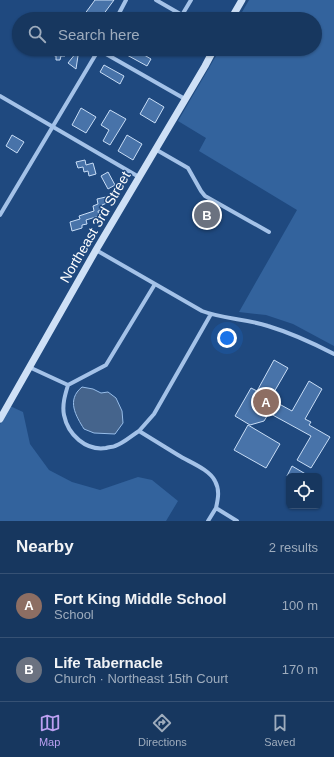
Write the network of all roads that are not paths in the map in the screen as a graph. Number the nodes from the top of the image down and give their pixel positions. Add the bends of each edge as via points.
1 (126, 0) edge
2 (156, 0) edge
3 (192, 0) edge
4 (242, 0) edge
5 (120, 12) edge
6 (177, 12) edge
7 (184, 12) edge
8 (235, 12) edge
9 (95, 56) edge
10 (109, 56) edge
11 (210, 56) edge
12 (0, 96) edge
13 (184, 99) junction
14 (52, 127) junction
15 (155, 149) junction
16 (138, 177) junction
17 (0, 215) edge
18 (268, 232) dead end
19 (96, 250) junction
20 (155, 284) junction
21 (212, 314) junction
22 (334, 354) edge
23 (29, 367) junction
24 (68, 385) junction
25 (0, 418) edge
26 (139, 431) junction
27 (216, 508) junction
28 (208, 521) edge
29 (237, 521) edge

1 - 5 street
2 - 6 street
3 - 7 street
4 - 8 street
9 - 14 street
10 - 13 street
11 - 13 street, Northeast 3rd Street
12 - 14 street
13 - 15 street, Northeast 3rd Street
14 - 16 street
14 - 17 street
15 - 16 street, Northeast 3rd Street
15 - 18 street via 188,168 205,196
16 - 19 street, Northeast 3rd Street
19 - 20 street
19 - 23 street, Northeast 3rd Street
20 - 21 street via 202,311
20 - 24 street via 106,365
21 - 22 street via 269,326
21 - 26 street via 154,414
23 - 24 street
23 - 25 street, Northeast 3rd Street
24 - 26 street via 63,401 64,415 71,433 81,442 89,447 115,446
26 - 27 street via 212,475 218,492
27 - 28 street
27 - 29 street

